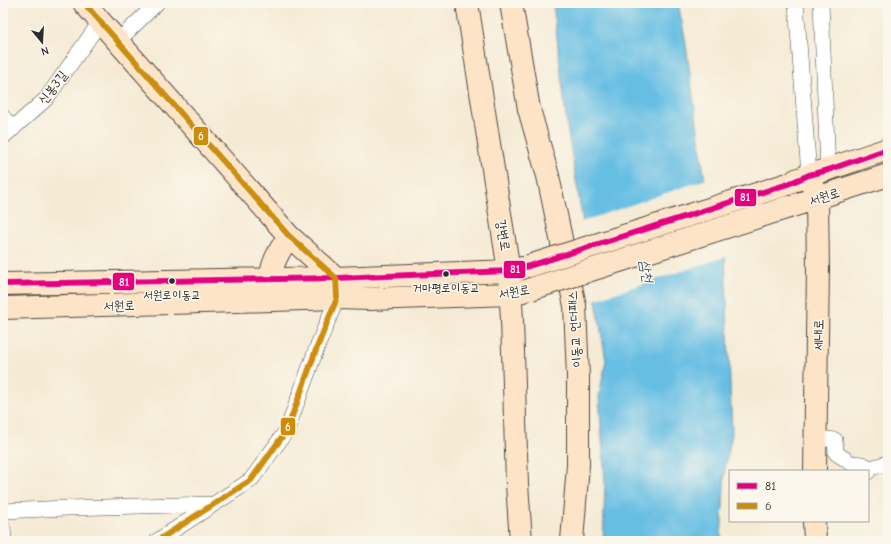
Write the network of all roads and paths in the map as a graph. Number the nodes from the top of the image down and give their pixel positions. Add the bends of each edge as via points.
1 (84, 3) edge
2 (157, 3) edge
3 (467, 3) edge
4 (511, 3) edge
5 (796, 3) edge
6 (821, 3) edge
7 (100, 22) junction
8 (118, 42) junction
9 (3, 118) edge
10 (8, 133) edge
11 (888, 149) edge
12 (819, 173) junction
13 (888, 175) edge
14 (817, 199) junction
15 (289, 236) junction
16 (519, 269) junction
17 (271, 279) junction
18 (3, 284) edge
19 (337, 288) junction
20 (510, 294) junction
21 (3, 308) edge
22 (817, 438) junction
23 (888, 463) edge
24 (815, 470) edge
25 (870, 470) edge
26 (214, 504) junction
27 (3, 511) edge
28 (814, 522) edge
29 (3, 528) edge
30 (4, 541) edge
31 (157, 541) edge
32 (520, 541) edge
33 (572, 541) edge
34 (815, 541) edge

1 - 7 street
2 - 8 street
3 - 16 street, 강변로
4 - 33 street, 이동교 언더패스 via 529,109 549,183 575,306 578,466
5 - 12 street, 세내로
6 - 12 street, 세내로
7 - 8 street
7 - 10 street, 신봉3길 via 46,98
8 - 15 street
9 - 10 street, 신봉3길
11 - 12 street, 서원로
12 - 14 street, 세내로
12 - 16 street, 서원로, bridge
13 - 14 street, 서원로
14 - 20 street, 서원로, bridge via 531,290
14 - 22 street, 세내로
15 - 17 street via 276,258 271,270
15 - 19 street
16 - 19 street, 서원로
16 - 20 street, 강변로
17 - 18 street, 서원로
17 - 19 street, 서원로
19 - 20 street, 서원로 via 370,299
19 - 21 street, 서원로
19 - 26 street via 287,430 251,480
20 - 32 street, 강변로
22 - 24 street, 세내로
22 - 25 street via 835,440 836,453
23 - 25 street
26 - 27 street
26 - 31 street
28 - 34 street
29 - 30 street

